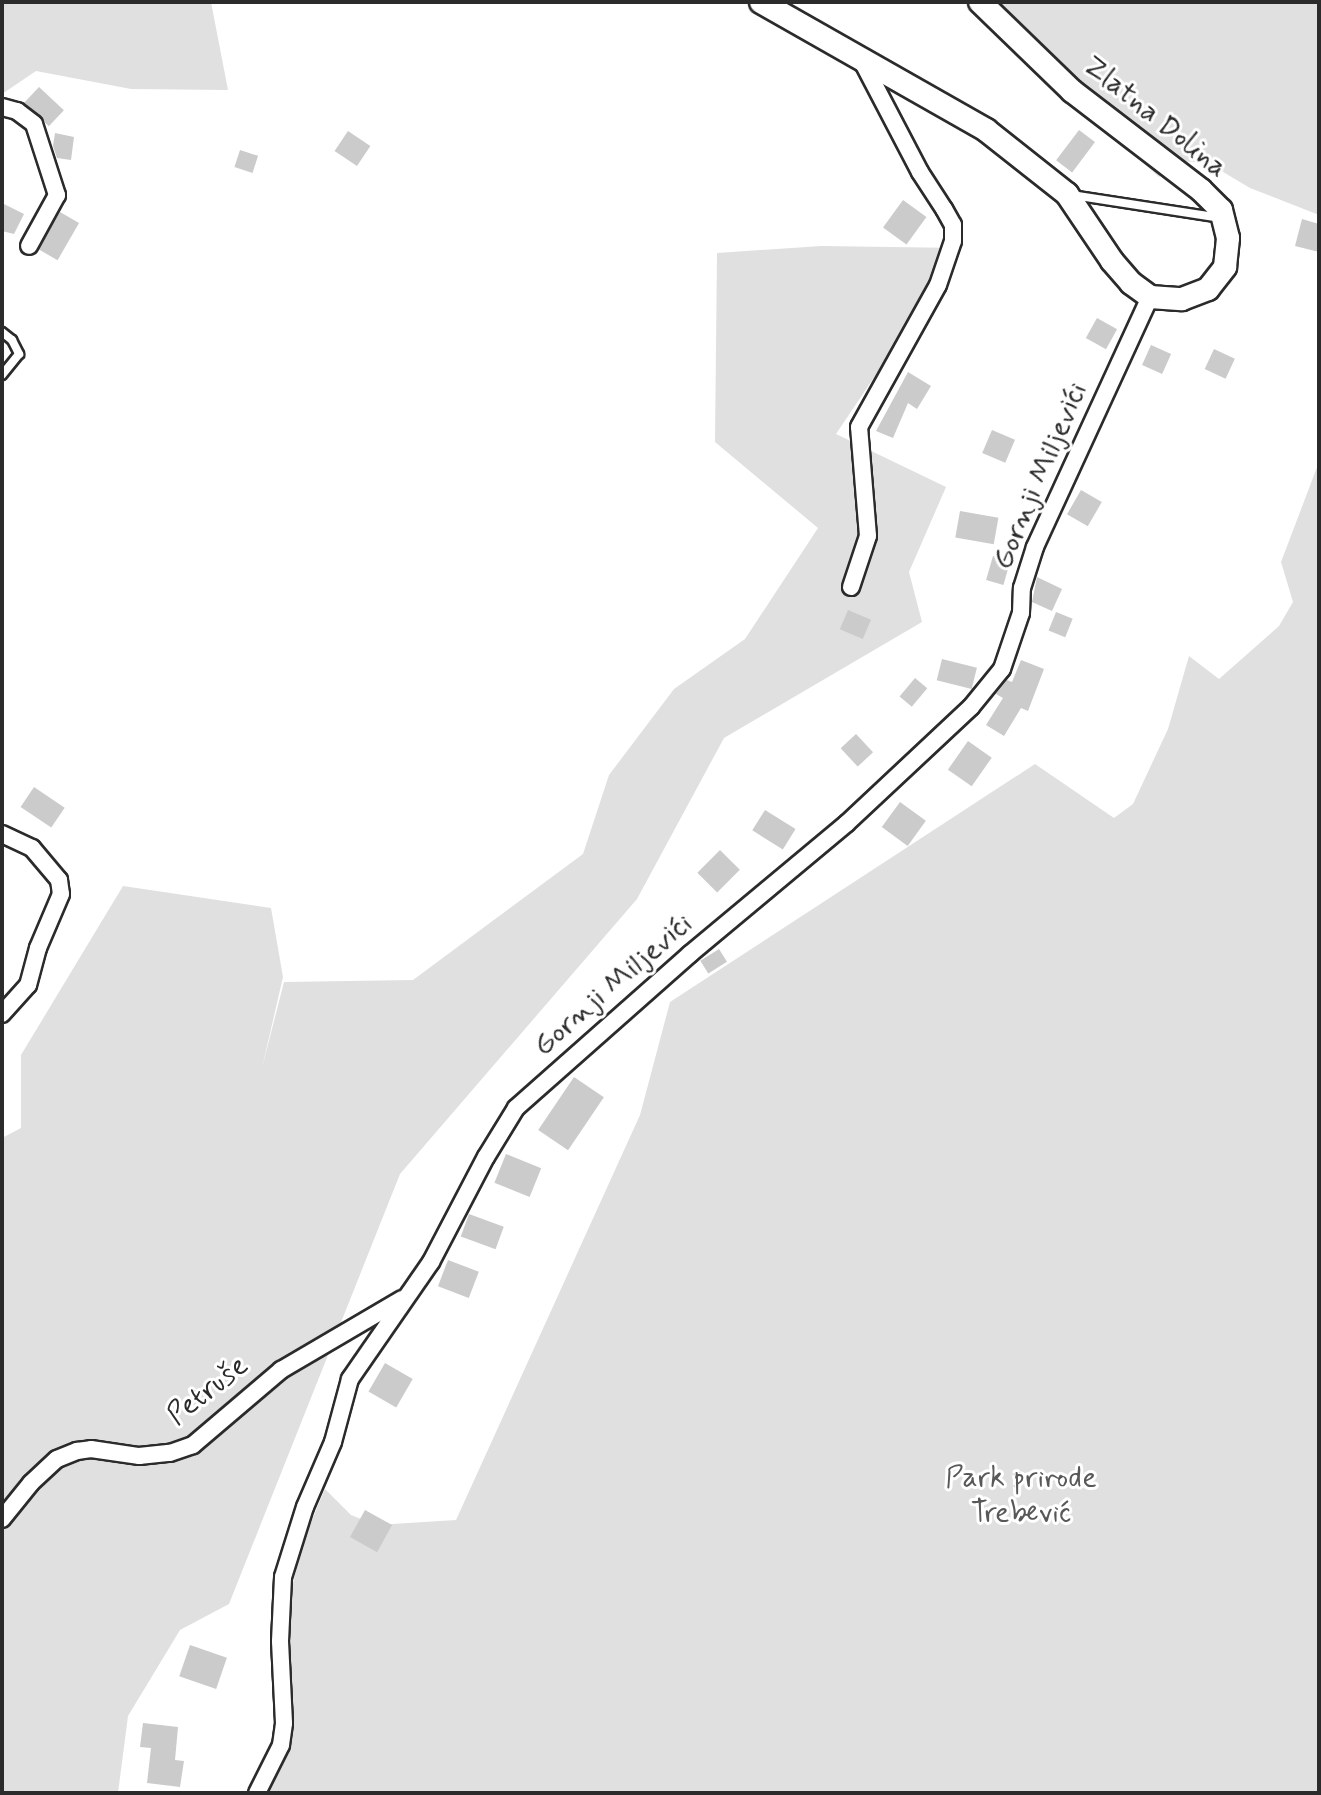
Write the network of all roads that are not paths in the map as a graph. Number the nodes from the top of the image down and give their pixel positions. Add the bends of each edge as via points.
1 (761, 2) edge
2 (980, 2) edge
3 (863, 63) junction
4 (2, 107) edge
5 (1067, 194) junction
6 (1225, 219) junction
7 (29, 246) dead end
8 (1150, 297) junction
9 (2, 332) edge
10 (2, 375) edge
11 (851, 587) dead end
12 (2, 834) edge
13 (2, 1014) edge
14 (407, 1297) junction
15 (2, 1519) edge
16 (257, 1793) edge

1 - 3 main road
2 - 6 main road, Zlatna Dolina via 1072,91 1201,190
3 - 5 main road via 986,130
3 - 11 street via 953,225 953,241 938,285 859,427 868,536
4 - 7 street via 34,124 57,195
5 - 6 lane
5 - 8 main road via 1112,261
6 - 8 main road, Zlatna Dolina via 1228,249 1216,281 1182,299
8 - 14 street, Gornji Miljevići via 1035,547 1002,669 971,707 846,824 516,1108
9 - 10 lane via 19,354
12 - 13 street via 32,848 59,880 61,894 28,985
14 - 15 street, Petruše via 281,1370 193,1445 139,1456 77,1451 57,1459
14 - 16 street, Gornji Miljevići via 350,1379 333,1442 283,1577 284,1723 281,1745

